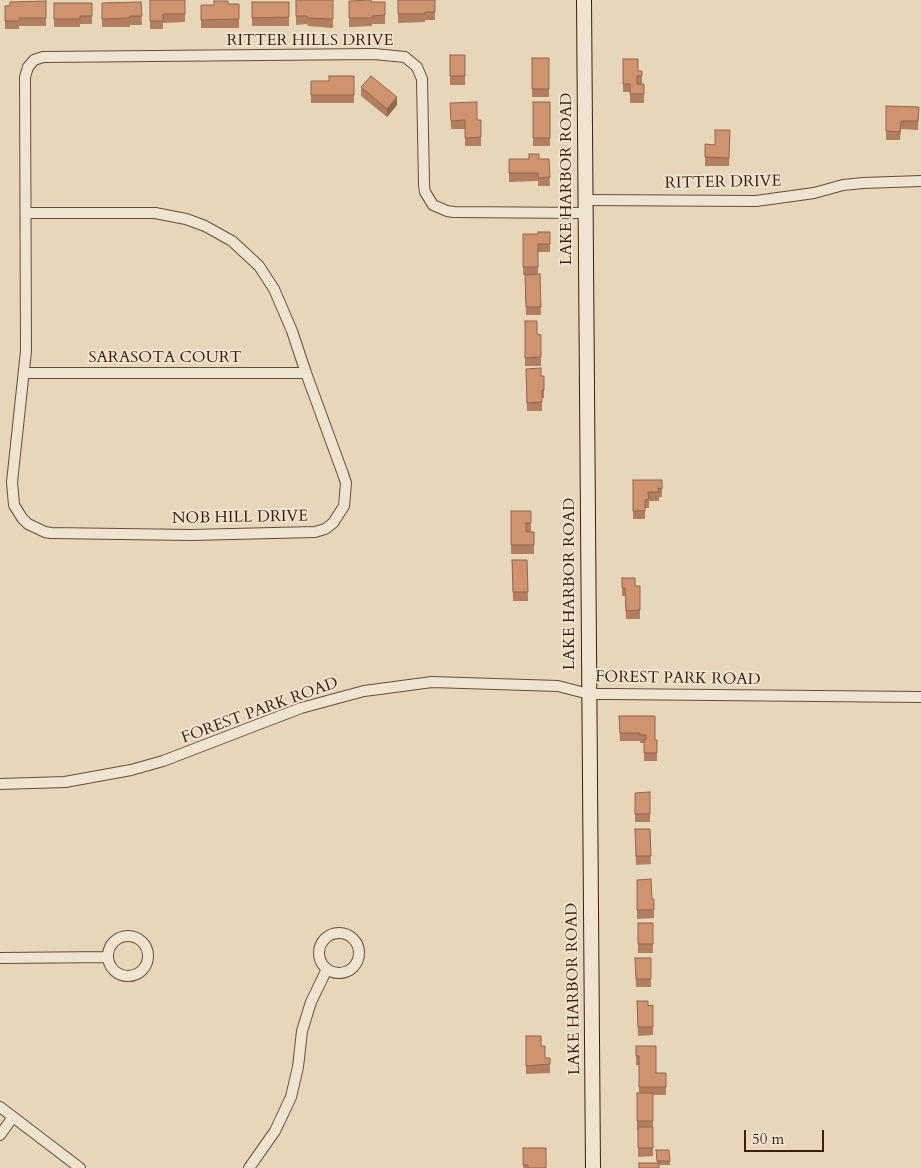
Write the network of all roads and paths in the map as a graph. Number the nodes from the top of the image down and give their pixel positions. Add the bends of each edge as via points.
1 (584, 0) edge
2 (28, 66) joint
3 (921, 181) edge
4 (585, 207) junction
5 (26, 213) junction
6 (25, 372) junction
7 (306, 373) junction
8 (589, 694) junction
9 (921, 697) edge
10 (0, 784) edge
11 (108, 957) junction
12 (0, 958) edge
13 (327, 969) junction
14 (0, 1107) edge
15 (13, 1117) junction
16 (0, 1135) edge
17 (80, 1168) edge
18 (249, 1168) edge
19 (593, 1168) edge

1 - 4 street, LAKE HARBOR ROAD
2 - 4 street, RITTER HILLS DRIVE via 43,57 374,54 405,58 417,67 422,78 424,184 433,205 447,212
2 - 5 street, NOB HILL DRIVE via 25,77
3 - 4 street, RITTER DRIVE via 843,185 814,193 756,201
4 - 8 street, LAKE HARBOR ROAD
5 - 6 street, NOB HILL DRIVE
5 - 7 street, NOB HILL DRIVE via 155,213 186,219 217,232 259,266 274,290
6 - 7 street, SARASOTA COURT
6 - 7 street, NOB HILL DRIVE via 12,482 18,512 28,524 44,532 108,535 272,534 325,529 339,516 344,506 346,483
8 - 9 street, FOREST PARK ROAD
8 - 10 street, FOREST PARK ROAD via 558,686 432,682 389,686 301,708 163,761 131,770 65,782
8 - 19 street, LAKE HARBOR ROAD
11 - 11 street via 109,964 118,974 132,976 144,968 148,956 144,944 127,936 111,945
11 - 12 street
13 - 13 street via 339,973 352,970 356,965 360,953 352,936 338,932 325,938 319,958
13 - 18 street via 302,1031 291,1096 275,1131
14 - 15 street
15 - 16 street
15 - 17 street

